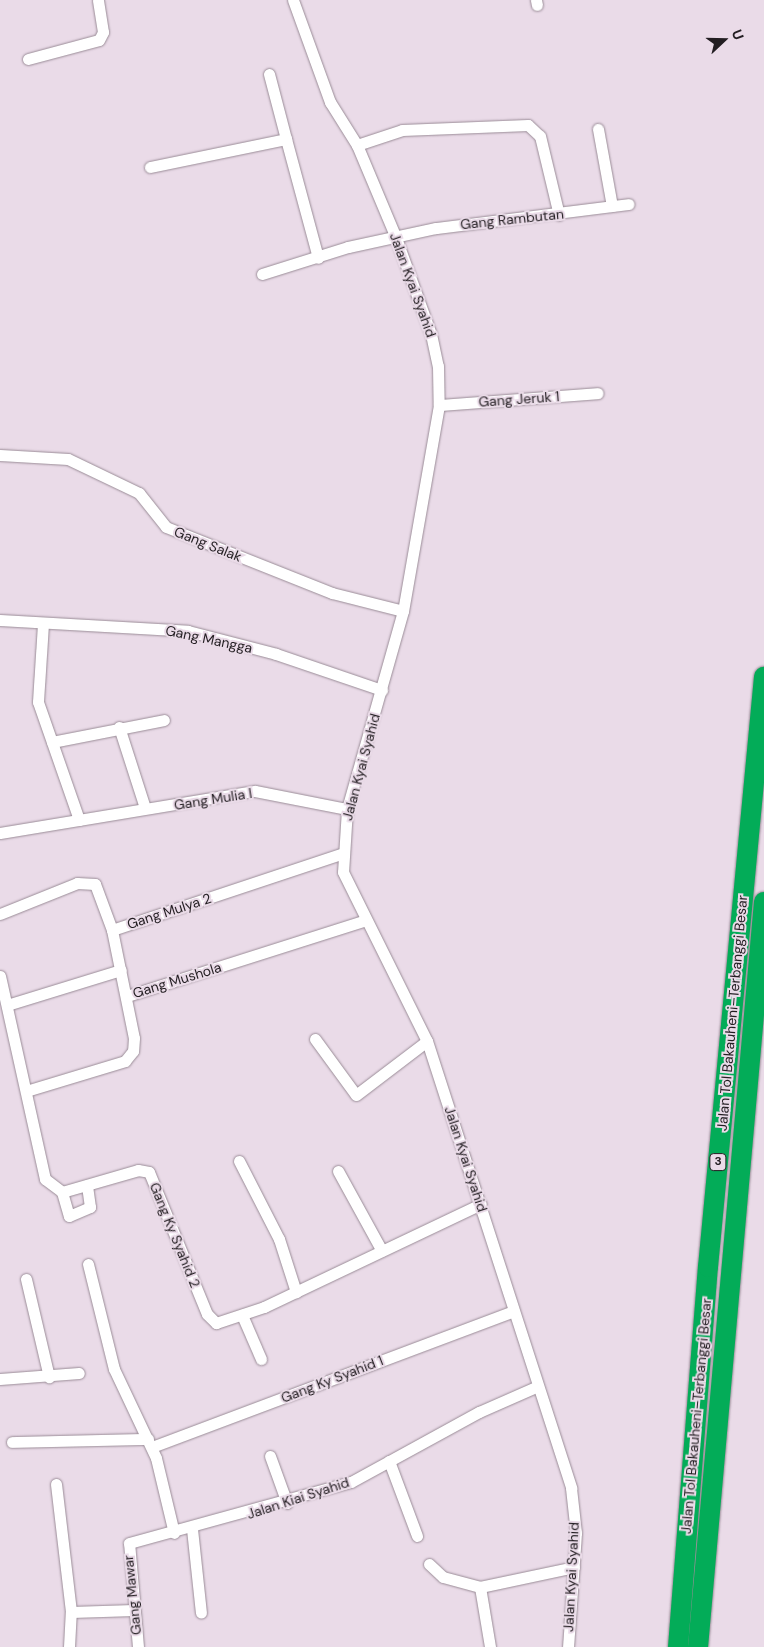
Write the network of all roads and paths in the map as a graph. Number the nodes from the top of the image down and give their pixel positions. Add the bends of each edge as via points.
1 (98, 0) edge
2 (293, 0) edge
3 (28, 59) dead end
4 (269, 74) dead end
5 (598, 129) dead end
6 (286, 139) junction
7 (357, 145) junction
8 (150, 167) dead end
9 (629, 204) dead end
10 (612, 206) junction
11 (559, 215) junction
12 (396, 238) junction
13 (318, 258) junction
14 (262, 274) dead end
15 (598, 393) dead end
16 (439, 405) junction
17 (0, 455) edge
18 (403, 611) junction
19 (0, 620) edge
20 (43, 624) junction
21 (764, 677) edge
22 (382, 690) junction
23 (164, 720) dead end
24 (120, 727) junction
25 (52, 742) junction
26 (145, 808) junction
27 (347, 809) junction
28 (79, 820) junction
29 (0, 833) edge
30 (341, 854) junction
31 (764, 902) edge
32 (0, 914) edge
33 (366, 920) junction
34 (112, 930) junction
35 (121, 970) junction
36 (0, 976) edge
37 (126, 996) junction
38 (6, 1005) junction
39 (315, 1038) dead end
40 (427, 1041) junction
41 (26, 1091) junction
42 (239, 1161) dead end
43 (338, 1171) dead end
44 (87, 1185) junction
45 (62, 1192) junction
46 (481, 1204) junction
47 (382, 1251) junction
48 (88, 1264) dead end
49 (26, 1279) dead end
50 (296, 1292) junction
51 (513, 1311) junction
52 (242, 1315) junction
53 (261, 1359) dead end
54 (79, 1373) dead end
55 (48, 1377) junction
56 (0, 1379) edge
57 (538, 1386) junction
58 (12, 1442) dead end
59 (150, 1443) junction
60 (270, 1456) dead end
61 (389, 1461) junction
62 (56, 1484) dead end
63 (287, 1503) junction
64 (192, 1529) junction
65 (174, 1534) junction
66 (417, 1536) dead end
67 (129, 1543) joint
68 (429, 1564) dead end
69 (574, 1567) junction
70 (480, 1587) junction
71 (134, 1610) junction
72 (71, 1612) junction
73 (201, 1613) dead end
74 (69, 1647) edge
75 (138, 1647) edge
76 (490, 1647) edge
77 (568, 1647) edge
78 (678, 1647) edge
79 (698, 1647) edge

1 - 3 street via 103,32 99,40
2 - 7 street, Jalan Kyai Syahid via 330,102
4 - 6 street
5 - 10 street
6 - 8 street
6 - 13 street
7 - 11 street via 402,130 528,125 540,136
7 - 12 street, Jalan Kyai Syahid
9 - 10 street, Gang Rambutan
10 - 11 street, Gang Rambutan
11 - 12 street, Gang Rambutan via 456,224
12 - 13 street, Gang Rambutan
12 - 16 street, Jalan Kyai Syahid via 431,334
13 - 14 street, Gang Rambutan
15 - 16 street, Gang Jeruk 1
16 - 18 street, Jalan Kyai Syahid
17 - 18 street, Gang Salak via 68,459 139,494 166,527 332,593
18 - 22 street, Jalan Kyai Syahid
19 - 20 street, Gang Mangga
20 - 22 street, Gang Mangga via 131,625 188,631 276,654
20 - 25 street via 38,702
21 - 78 highway, Jalan Tol Bakauheni–Terbanggi Besar / 3 via 708,1267
22 - 27 street, Jalan Kyai Syahid
23 - 24 street
24 - 25 street
24 - 26 street
25 - 28 street
26 - 27 street, Gang Mulia I via 255,791
26 - 28 street, Gang Mulia I
27 - 30 street, Jalan Kyai Syahid
28 - 29 street, Gang Mulia I
30 - 33 street, Jalan Kyai Syahid via 343,872
30 - 34 street, Gang Mulya 2
31 - 79 highway, Jalan Tol Bakauheni–Terbanggi Besar / 3
32 - 34 street, Gang Mulya 2 via 87,882 101,890
33 - 37 street, Gang Mushola
33 - 40 street, Jalan Kyai Syahid
34 - 35 street
35 - 37 street, Gang Mushola
35 - 38 street, Gang Mushola
36 - 38 street
37 - 41 street via 134,1038 133,1052 126,1061
38 - 41 street
39 - 40 street via 356,1095
40 - 46 street, Jalan Kyai Syahid
41 - 45 street via 41,1169 50,1187
42 - 50 street via 279,1239
43 - 47 street
44 - 45 street, Gang Ky Syahid 2
44 - 45 street via 90,1207 69,1216
44 - 52 street, Gang Ky Syahid 2 via 138,1170 149,1172 207,1314 216,1323
46 - 47 street, Gang Ky Syahid 2
46 - 51 street, Jalan Kyai Syahid
47 - 50 street, Gang Ky Syahid 2
48 - 59 street via 114,1369
49 - 55 street
50 - 52 street, Gang Ky Syahid 2
51 - 57 street, Jalan Kyai Syahid
51 - 59 street, Gang Ky Syahid 1
52 - 53 street
54 - 55 street
55 - 56 street
57 - 61 street, Jalan Kiai Syahid via 479,1412
57 - 69 street, Jalan Kyai Syahid via 571,1488 576,1533
58 - 59 street, Gang Ky Syahid 1
59 - 65 street
60 - 63 street
61 - 63 street, Jalan Kiai Syahid via 351,1482
61 - 66 street
62 - 72 street
63 - 64 street, Jalan Kiai Syahid
64 - 65 street, Jalan Kiai Syahid
64 - 73 street
65 - 67 street, Jalan Kiai Syahid
67 - 71 street, Gang Mawar
68 - 70 street via 443,1577
69 - 70 street
69 - 77 street, Jalan Kyai Syahid
70 - 76 street
71 - 72 street
71 - 75 street, Gang Mawar
72 - 74 street

